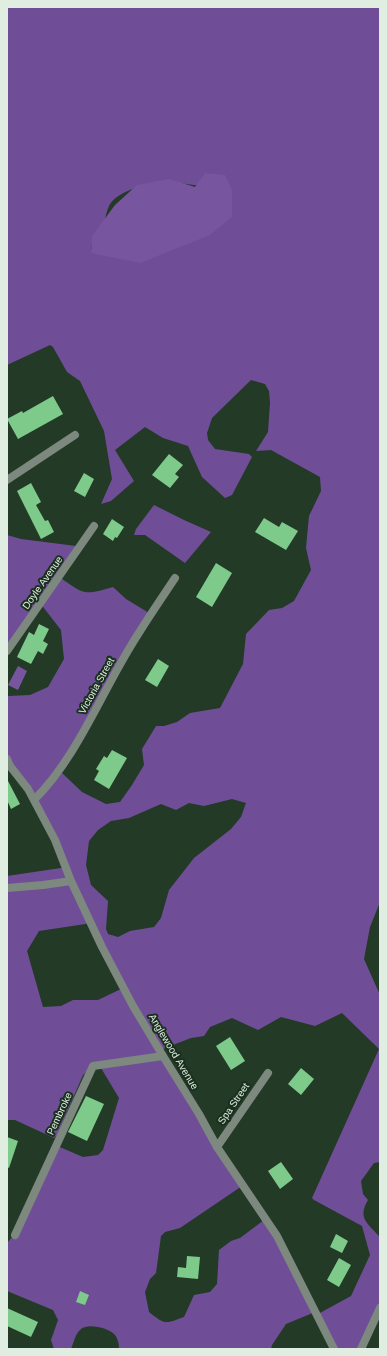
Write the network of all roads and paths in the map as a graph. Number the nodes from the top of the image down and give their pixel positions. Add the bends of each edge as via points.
1 (75, 435) dead end
2 (7, 480) edge
3 (94, 526) dead end
4 (175, 578) dead end
5 (7, 651) edge
6 (8, 764) edge
7 (34, 800) junction
8 (71, 881) junction
9 (7, 888) edge
10 (163, 1056) junction
11 (268, 1073) dead end
12 (217, 1147) junction
13 (15, 1235) dead end
14 (380, 1308) edge
15 (334, 1349) edge
16 (361, 1349) edge

1 - 2 street
3 - 5 street, Doyle Avenue
4 - 7 street, Victoria Street via 122,660 75,746 49,785
6 - 7 street, Anglewood Avenue
7 - 8 street, Anglewood Avenue via 56,840
8 - 9 street
8 - 10 street, Anglewood Avenue via 103,950
10 - 12 street, Anglewood Avenue
10 - 13 street, Pembroke via 93,1066
11 - 12 street, Spa Street
12 - 15 street, Anglewood Avenue via 277,1236
14 - 16 street

